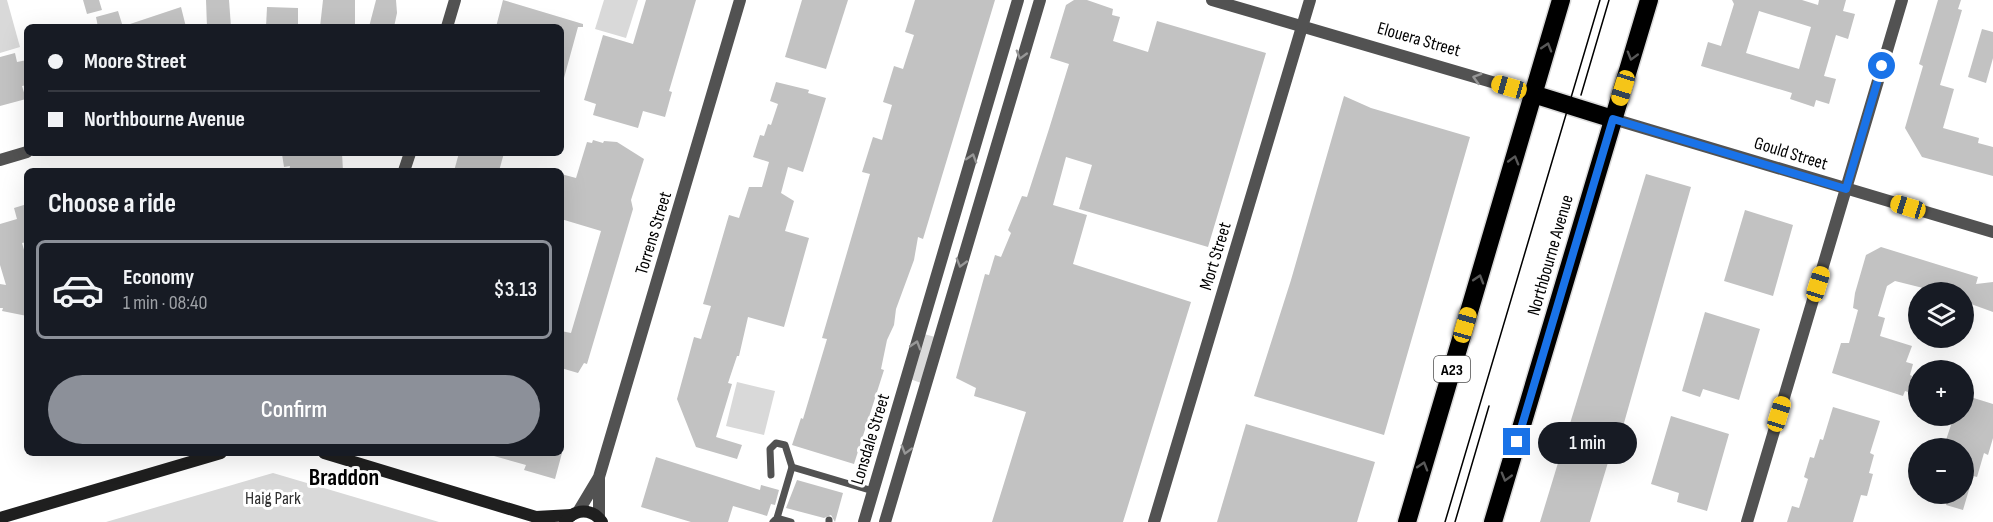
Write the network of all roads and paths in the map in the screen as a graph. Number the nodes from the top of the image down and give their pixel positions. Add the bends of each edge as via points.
1 (455, 0) edge
2 (740, 0) edge
3 (1018, 0) edge
4 (1040, 0) edge
5 (1212, 0) edge
6 (1310, 0) edge
7 (1561, 0) edge
8 (1649, 0) edge
9 (1902, 0) edge
10 (448, 24) edge
11 (1302, 26) junction
12 (1533, 94) junction
13 (990, 98) junction
14 (1008, 103) junction
15 (1613, 119) junction
16 (24, 153) edge
17 (0, 160) edge
18 (1846, 189) junction
19 (1993, 232) edge
20 (949, 235) junction
21 (967, 240) junction
22 (910, 367) junction
23 (928, 373) junction
24 (211, 456) edge
25 (336, 456) edge
26 (792, 467) junction
27 (771, 475) dead end
28 (599, 477) junction
29 (841, 481) junction
30 (837, 491) dead end
31 (873, 491) junction
32 (572, 516) edge
33 (0, 518) edge
34 (539, 520) edge
35 (600, 520) edge
36 (775, 520) edge
37 (791, 522) edge
38 (864, 522) edge
39 (885, 522) edge
40 (1154, 522) edge
41 (1407, 522) edge
42 (1493, 522) edge
43 (1747, 522) edge

1 - 10 street
2 - 28 street, Torrens Street
3 - 13 street, Lonsdale Street
4 -> 14 street, Lonsdale Street
5 - 11 street, Elouera Street
6 - 11 street, Mort Street
12 -> 7 highway, A23
8 -> 15 highway, Northbourne Avenue
9 - 18 street
12 -> 11 street, Elouera Street
11 - 40 street, Mort Street
12 - 15 highway, Elouera Street
41 -> 12 highway, A23
13 - 14 street
20 -> 13 street, Lonsdale Street
14 - 21 street, Lonsdale Street
15 - 18 street, Gould Street
15 -> 42 highway, Northbourne Avenue
16 - 17 street
18 - 19 street, Gould Street
18 - 43 street
20 - 21 street
22 -> 20 street, Lonsdale Street
21 -> 23 street, Lonsdale Street
22 - 23 street
22 - 31 street, Lonsdale Street
23 -> 39 street, Lonsdale Street
24 - 33 street
25 - 34 street
26 - 27 lane via 785,445 776,443 769,452
26 - 29 lane
26 - 36 lane
28 - 32 street, Torrens Street
28 - 35 street, Torrens Street
29 - 30 lane
29 - 31 lane
31 - 38 street, Lonsdale Street
32 - 34 street
32 - 35 street via 589,512
36 - 37 lane

